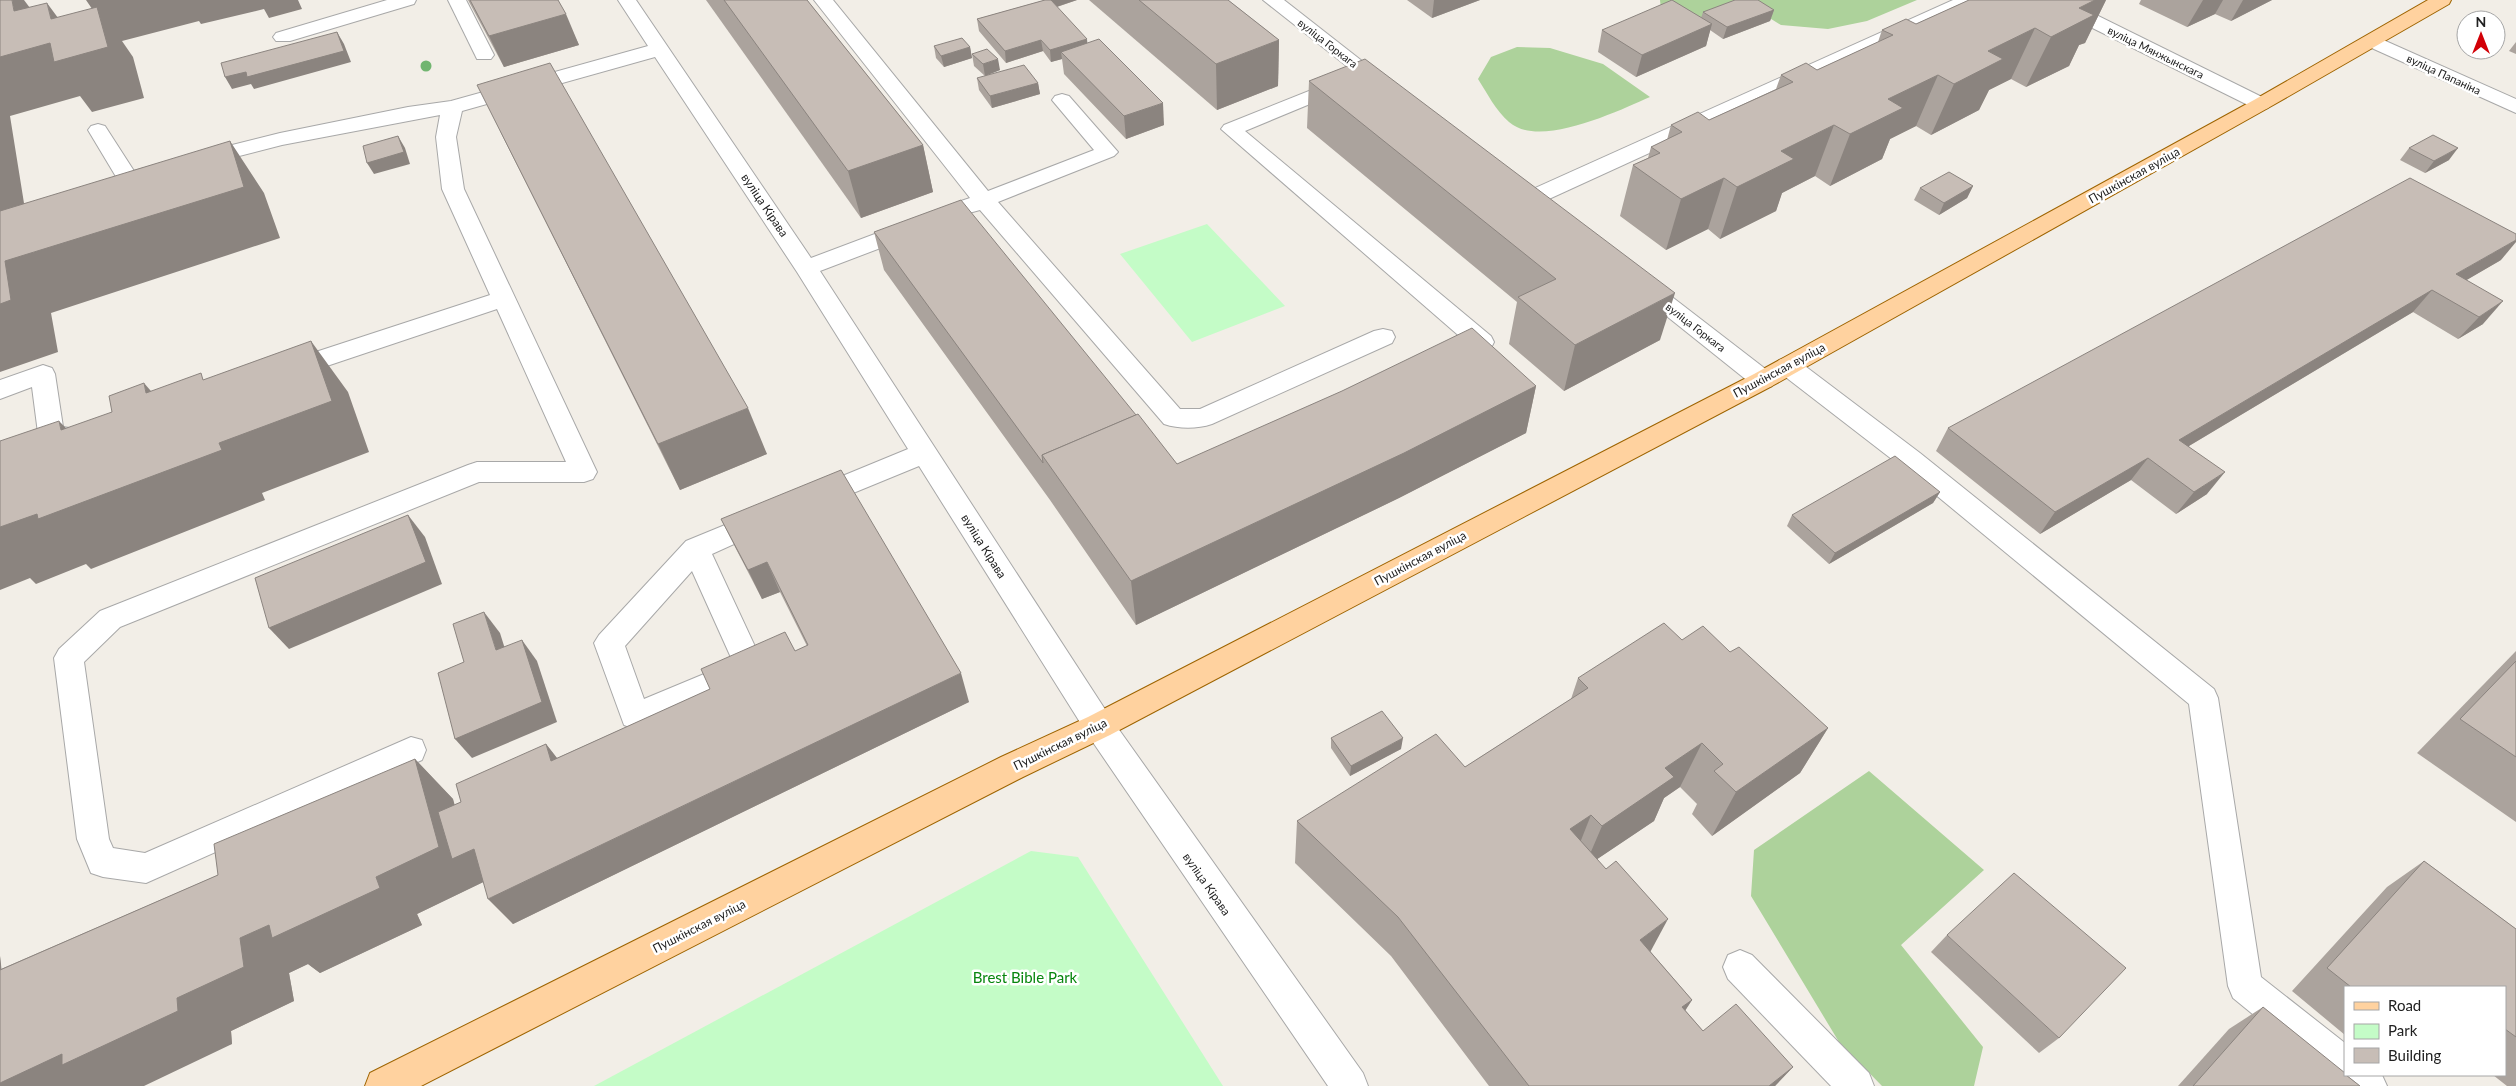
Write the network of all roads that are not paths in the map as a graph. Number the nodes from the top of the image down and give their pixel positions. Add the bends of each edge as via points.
1 (407, 0) edge
2 (456, 0) edge
3 (627, 0) edge
4 (823, 0) edge
5 (1272, 0) edge
6 (1968, 0) edge
7 (2051, 0) edge
8 (2442, 0) edge
9 (283, 37) dead end
10 (2372, 41) junction
11 (660, 49) junction
12 (484, 55) edge
13 (1367, 73) junction
14 (1398, 98) edge
15 (1062, 100) dead end
16 (2261, 104) junction
17 (452, 107) junction
18 (2516, 107) edge
19 (98, 130) dead end
20 (1530, 199) edge
21 (984, 200) junction
22 (806, 268) junction
23 (1624, 271) edge
24 (502, 299) junction
25 (1383, 337) dead end
26 (1482, 342) edge
27 (1775, 373) junction
28 (271, 376) edge
29 (0, 390) edge
30 (96, 434) edge
31 (924, 452) junction
32 (696, 548) junction
33 (1098, 726) junction
34 (411, 750) dead end
35 (1740, 967) dead end
36 (2344, 1065) edge
37 (2356, 1076) edge
38 (383, 1086) edge
39 (1350, 1086) edge
40 (1856, 1086) edge
41 (2369, 1086) edge

1 - 9 street
2 - 12 street
3 - 11 street, вуліца Кірава
4 - 21 street
5 - 13 street, вуліца Горкага
6 - 20 street
7 - 16 street, вуліца Мянжынскага
8 - 10 main road, Пушкінская вуліца
10 - 16 main road, Пушкінская вуліца
10 - 18 street, вуліца Папаніна
11 - 17 street
11 - 22 street, вуліца Кірава
13 - 14 street, вуліца Горкага
13 - 26 street via 1231,129
15 - 21 street via 1107,152
16 - 27 main road, Пушкінская вуліца
17 - 19 street via 280,138 129,180
17 - 24 street via 446,136 453,189
21 - 22 street
21 - 25 street via 1173,418 1203,418
22 - 31 street, вуліца Кірава
23 - 27 street, вуліца Горкага
24 - 28 street
24 - 34 street via 584,472 477,472 110,619 69,658 93,839 103,862 146,868
27 - 33 main road, Пушкінская вуліца
27 - 36 street, вуліца Горкага via 1911,460 2203,698 2245,986
29 - 30 street via 43,374 51,433 72,439
31 - 32 street
31 - 33 street, вуліца Кірава
32 - 32 street via 609,643 635,716 750,668
33 - 38 main road, Пушкінская вуліца
33 - 39 street, вуліца Кірава
35 - 40 street
37 - 41 street

